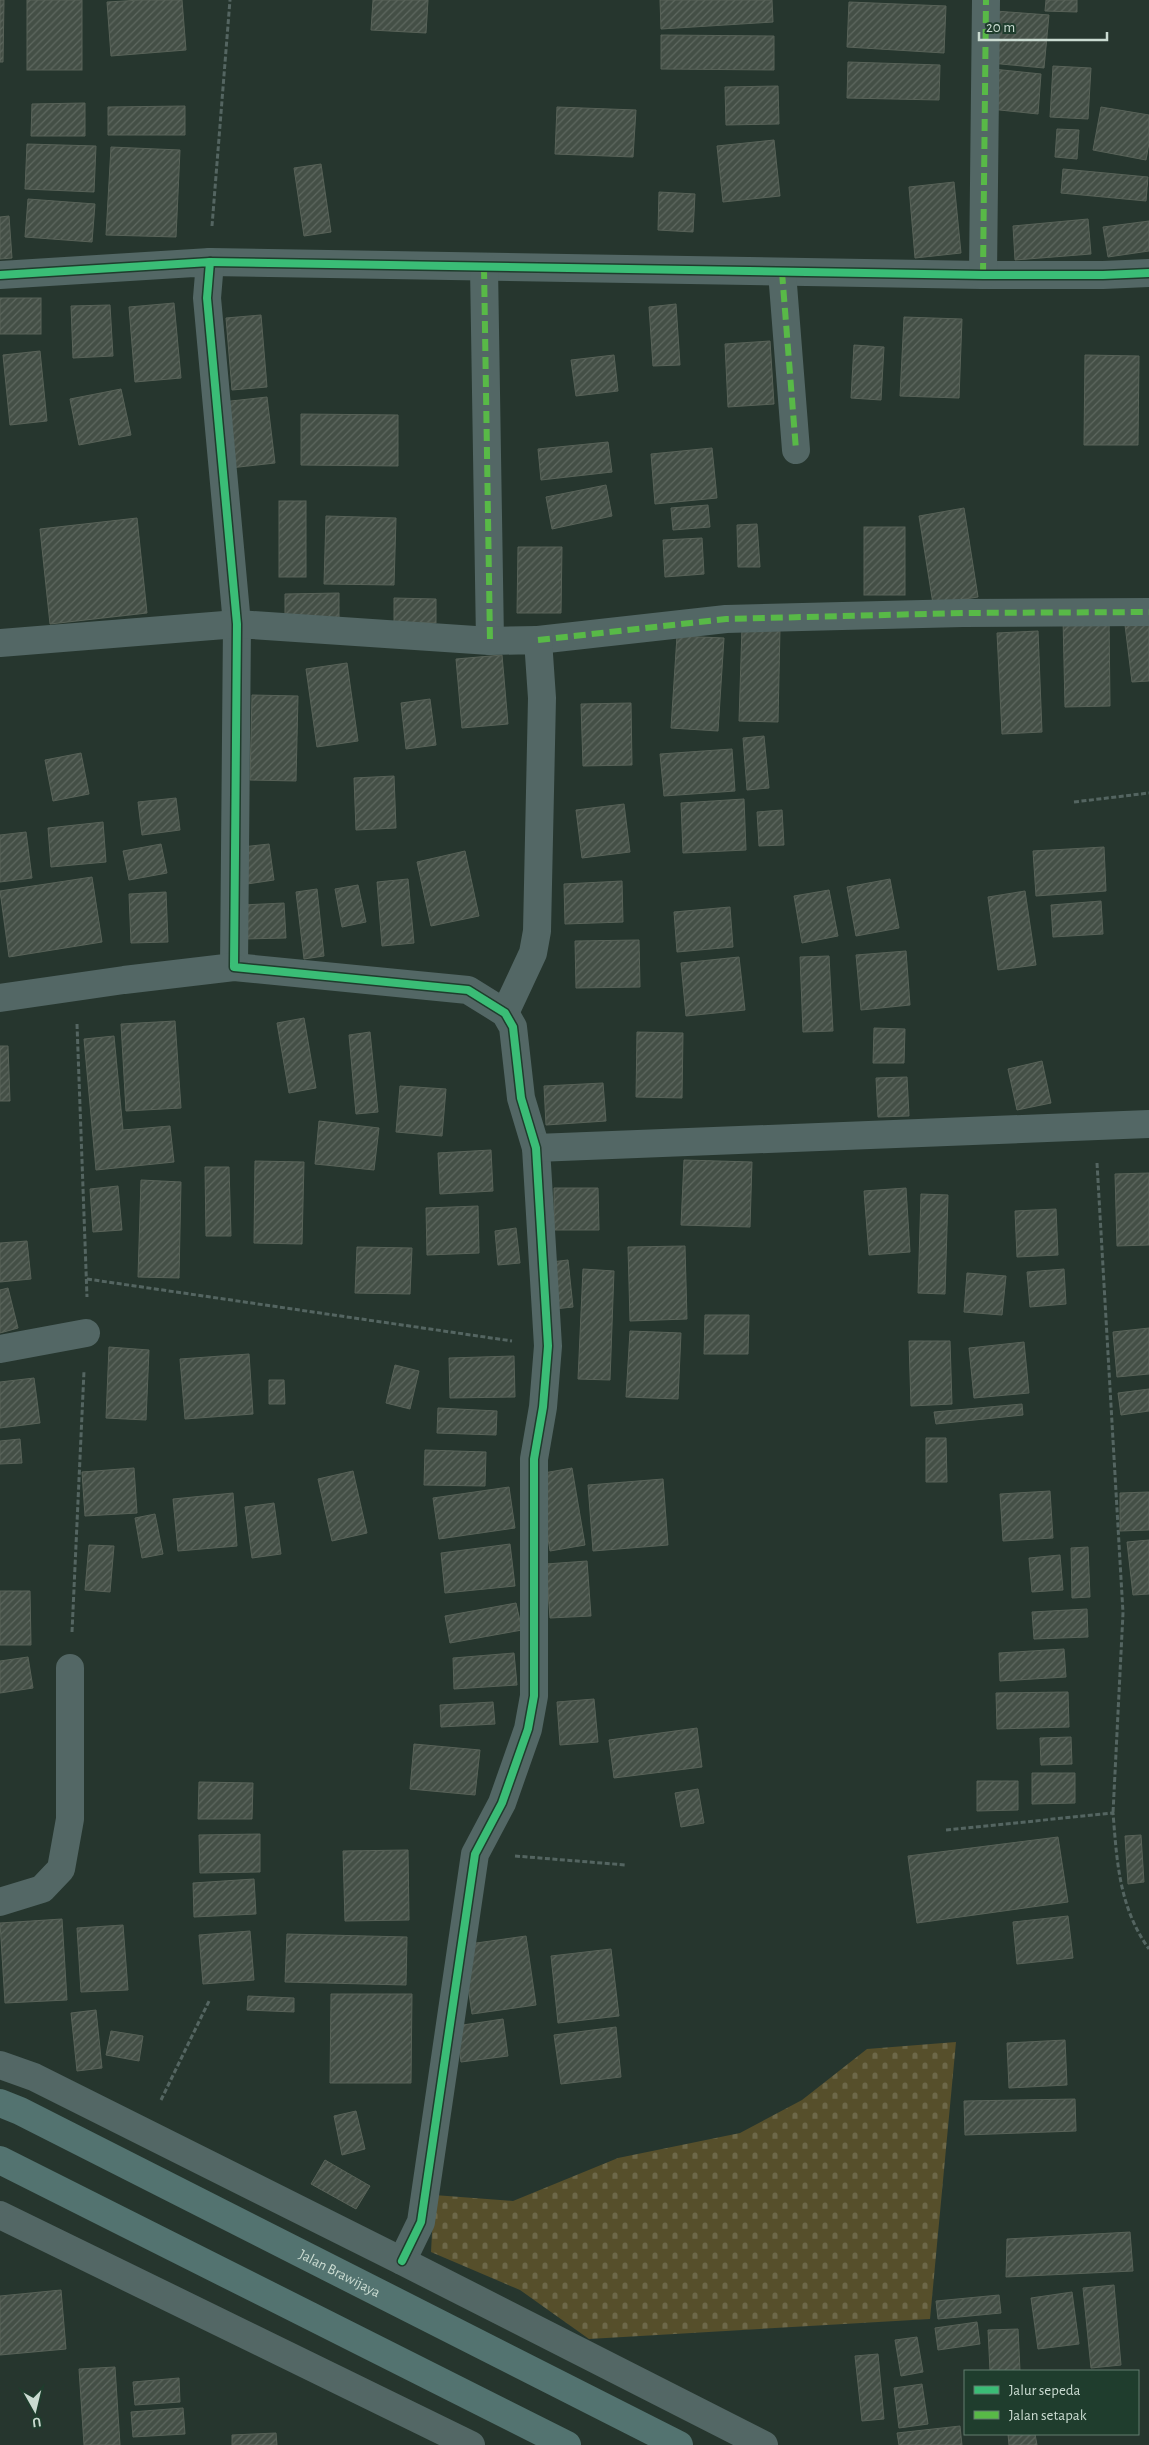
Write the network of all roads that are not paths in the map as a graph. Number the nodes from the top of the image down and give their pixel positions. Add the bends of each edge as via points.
1 (986, 0) edge
2 (210, 262) junction
3 (484, 266) junction
4 (782, 272) junction
5 (1149, 273) edge
6 (983, 274) junction
7 (0, 275) edge
8 (796, 450) dead end
9 (1149, 612) edge
10 (237, 624) junction
11 (538, 640) junction
12 (490, 641) junction
13 (0, 643) edge
14 (234, 967) junction
15 (0, 998) edge
16 (505, 1013) junction
17 (1149, 1124) edge
18 (536, 1148) junction
19 (86, 1333) dead end
20 (0, 1349) edge
21 (70, 1668) dead end
22 (0, 1902) edge
23 (0, 2065) edge
24 (0, 2103) edge
25 (0, 2160) edge
26 (0, 2215) edge
27 (402, 2260) junction
28 (425, 2433) edge
29 (471, 2445) edge
30 (567, 2445) edge
31 (679, 2445) edge
32 (764, 2445) edge

1 - 6 street
2 - 3 street
2 - 7 street
2 - 10 street via 207,298
3 - 4 street
3 - 12 street
4 - 6 street
4 - 8 street
5 - 6 street via 1103,276
9 - 11 street via 726,619
10 - 12 street
10 - 13 street
10 - 14 street
11 - 12 street
11 - 16 street via 542,698 538,932 533,953
14 - 15 street
14 - 16 street via 468,990
16 - 18 street via 513,1027 520,1098
17 - 18 street
18 - 27 street via 548,1346 543,1407 534,1459 534,1696 528,1729 502,1803 475,1854 421,2222
19 - 20 street
21 - 22 street via 70,1819 61,1869 42,1889
23 - 27 street via 34,2077
24 - 31 highway, Jalan Brawijaya
25 - 30 highway
26 - 28 street
27 - 32 street
28 - 29 street

